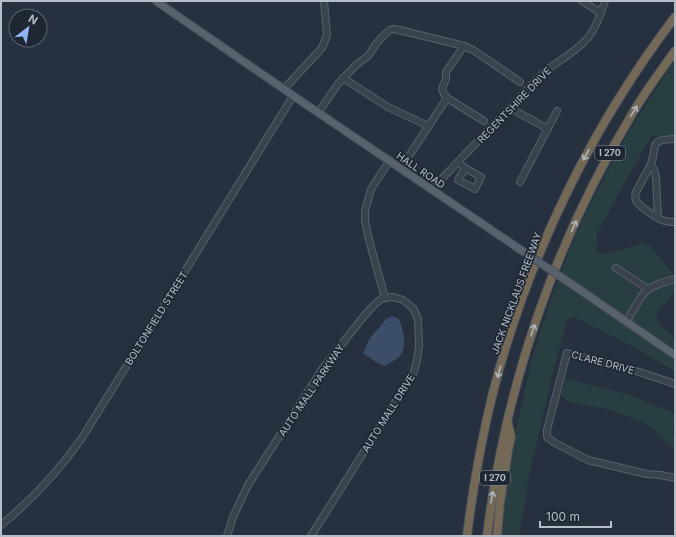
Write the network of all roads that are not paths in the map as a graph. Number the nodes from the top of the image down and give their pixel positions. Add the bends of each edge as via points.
1 (156, 1) edge
2 (324, 1) edge
3 (582, 1) edge
4 (606, 1) edge
5 (601, 13) junction
6 (675, 17) edge
7 (464, 46) junction
8 (675, 51) edge
9 (343, 78) junction
10 (520, 82) dead end
11 (284, 89) junction
12 (293, 96) junction
13 (447, 98) junction
14 (510, 108) junction
15 (557, 112) dead end
16 (318, 113) junction
17 (484, 121) dead end
18 (428, 127) junction
19 (548, 129) junction
20 (675, 138) edge
21 (390, 160) junction
22 (458, 162) junction
23 (651, 164) junction
24 (401, 168) junction
25 (465, 168) dead end
26 (520, 182) dead end
27 (432, 189) junction
28 (658, 218) junction
29 (675, 222) edge
30 (616, 268) dead end
31 (675, 279) edge
32 (648, 289) junction
33 (386, 298) junction
34 (626, 322) junction
35 (675, 354) edge
36 (675, 384) edge
37 (507, 421) junction
38 (675, 478) edge
39 (472, 499) junction
40 (1, 525) edge
41 (227, 536) edge
42 (311, 536) edge
43 (463, 536) edge
44 (467, 536) edge
45 (487, 536) edge
46 (498, 536) edge

1 - 11 main road, HALL ROAD
2 - 11 street via 327,35 322,48
3 - 5 street
4 - 5 street, REGENTSHIRE DRIVE
5 - 14 street, REGENTSHIRE DRIVE via 585,42 553,64
6 -> 39 highway, JACK NICKLAUS FREEWAY / I 270 via 647,54 605,121 572,182 541,250 499,370
7 - 9 street via 390,30 368,56
7 - 10 street via 474,50
7 - 13 street via 446,72 442,89
37 -> 8 highway, I 270 via 536,320 581,210 631,116
9 - 16 street
9 - 18 street via 388,107
11 - 12 main road, HALL ROAD
12 - 16 main road, HALL ROAD
12 - 40 street, BOLTONFIELD STREET via 82,438 53,476
13 - 17 street
13 - 18 street
14 - 19 street
14 - 22 street, REGENTSHIRE DRIVE
15 - 19 street
16 - 21 main road, HALL ROAD
18 - 24 street
19 - 26 street
20 - 23 street via 663,139 656,143
21 - 24 main road, HALL ROAD
21 - 33 street via 371,189 365,211 368,236
22 - 25 street
22 - 27 street, REGENTSHIRE DRIVE
23 - 28 street via 656,177
23 - 28 street via 636,192 635,199 641,207
24 - 27 main road, HALL ROAD
27 - 34 main road, HALL ROAD, bridge
28 - 29 street
30 - 32 street
31 - 32 street
32 - 34 street
33 - 41 street, AUTO MALL PARKWAY via 381,299 364,316 323,368 248,485
33 - 42 street, AUTO MALL DRIVE via 403,300 413,308 418,319 419,346 414,372
34 - 35 main road, HALL ROAD
36 - 38 street, CLARE DRIVE via 567,353 547,430 547,437 555,443 588,460
45 -> 37 highway, I 270
37 - 46 highway via 511,437 500,503
39 - 43 highway
39 - 44 highway, JACK NICKLAUS FREEWAY / I 270

